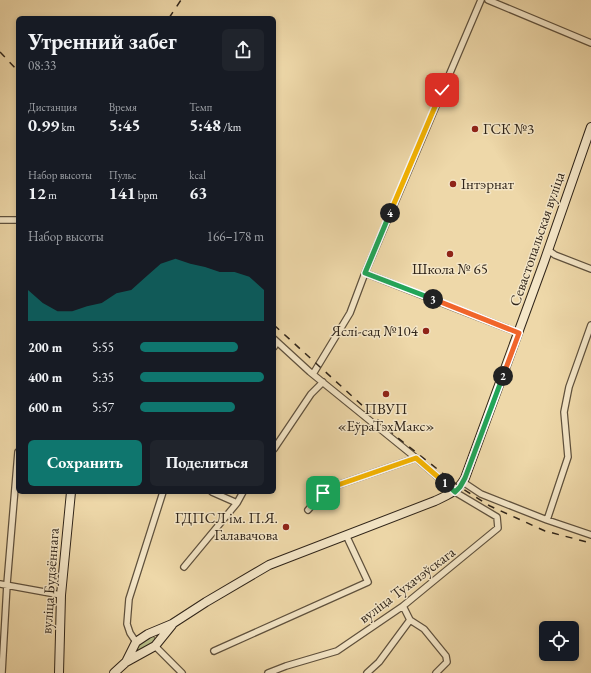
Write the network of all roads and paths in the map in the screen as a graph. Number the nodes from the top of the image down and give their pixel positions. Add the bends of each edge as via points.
1 (481, 0) edge
2 (488, 0) edge
3 (591, 43) edge
4 (591, 127) edge
5 (0, 220) edge
6 (16, 220) edge
7 (548, 250) junction
8 (591, 270) edge
9 (365, 273) junction
10 (591, 325) edge
11 (519, 333) junction
12 (276, 344) edge
13 (312, 373) junction
14 (323, 382) junction
15 (276, 446) edge
16 (416, 458) junction
17 (16, 474) edge
18 (463, 482) junction
19 (455, 492) junction
20 (71, 494) edge
21 (162, 494) edge
22 (217, 494) edge
23 (242, 494) edge
24 (237, 503) junction
25 (308, 510) dead end
26 (547, 520) junction
27 (346, 535) junction
28 (591, 535) edge
29 (184, 567) dead end
30 (0, 584) edge
31 (6, 584) junction
32 (60, 595) junction
33 (403, 606) junction
34 (410, 620) junction
35 (172, 624) junction
36 (148, 634) junction
37 (136, 642) junction
38 (156, 644) junction
39 (214, 651) dead end
40 (144, 653) junction
41 (124, 667) edge
42 (2, 673) edge
43 (58, 673) edge
44 (114, 673) edge
45 (182, 673) edge
46 (268, 673) edge
47 (367, 673) edge
48 (436, 673) edge

1 - 9 street
2 - 3 street
4 - 7 street, Севастопальская вуліца
5 - 6 street
7 - 8 street
7 - 11 street, Севастопальская вуліца
9 - 11 street
9 - 13 street via 350,313
10 - 26 street via 569,387 564,412 568,457
11 - 18 street, Севастопальская вуліца
12 - 13 street
13 - 14 street
14 - 15 street via 311,394
14 - 16 street
16 - 19 street
16 - 25 street via 332,487
17 - 31 street
18 - 19 street, Севастопальская вуліца
18 - 26 street via 481,494
19 - 27 street, Севастопальская вуліца
19 - 33 street, вуліца Тухачэўскага via 497,517 498,528
20 - 32 street, вуліца Будзённага
21 - 37 street via 129,599 127,624
22 - 24 street
23 - 24 street
24 - 29 street
26 - 28 street
27 - 35 street, Севастопальская вуліца via 269,565
27 - 39 street via 368,582
30 - 31 street
31 - 32 street
31 - 42 street
32 - 43 street, вуліца Будзённага
33 - 34 street
33 - 46 street, вуліца Тухачэўскага via 337,651
34 - 47 street via 379,662
34 - 48 street via 424,629 446,656 447,662
35 - 36 street, Севастопальская вуліца
35 - 38 street, Севастопальская вуліца
36 - 37 street, Севастопальская вуліца
36 - 38 street via 156,636
37 - 40 street via 138,653
37 - 41 street, Севастопальская вуліца
38 - 40 street, Севастопальская вуліца
38 - 45 street
40 - 41 street, Севастопальская вуліца
41 - 44 street, Севастопальская вуліца

